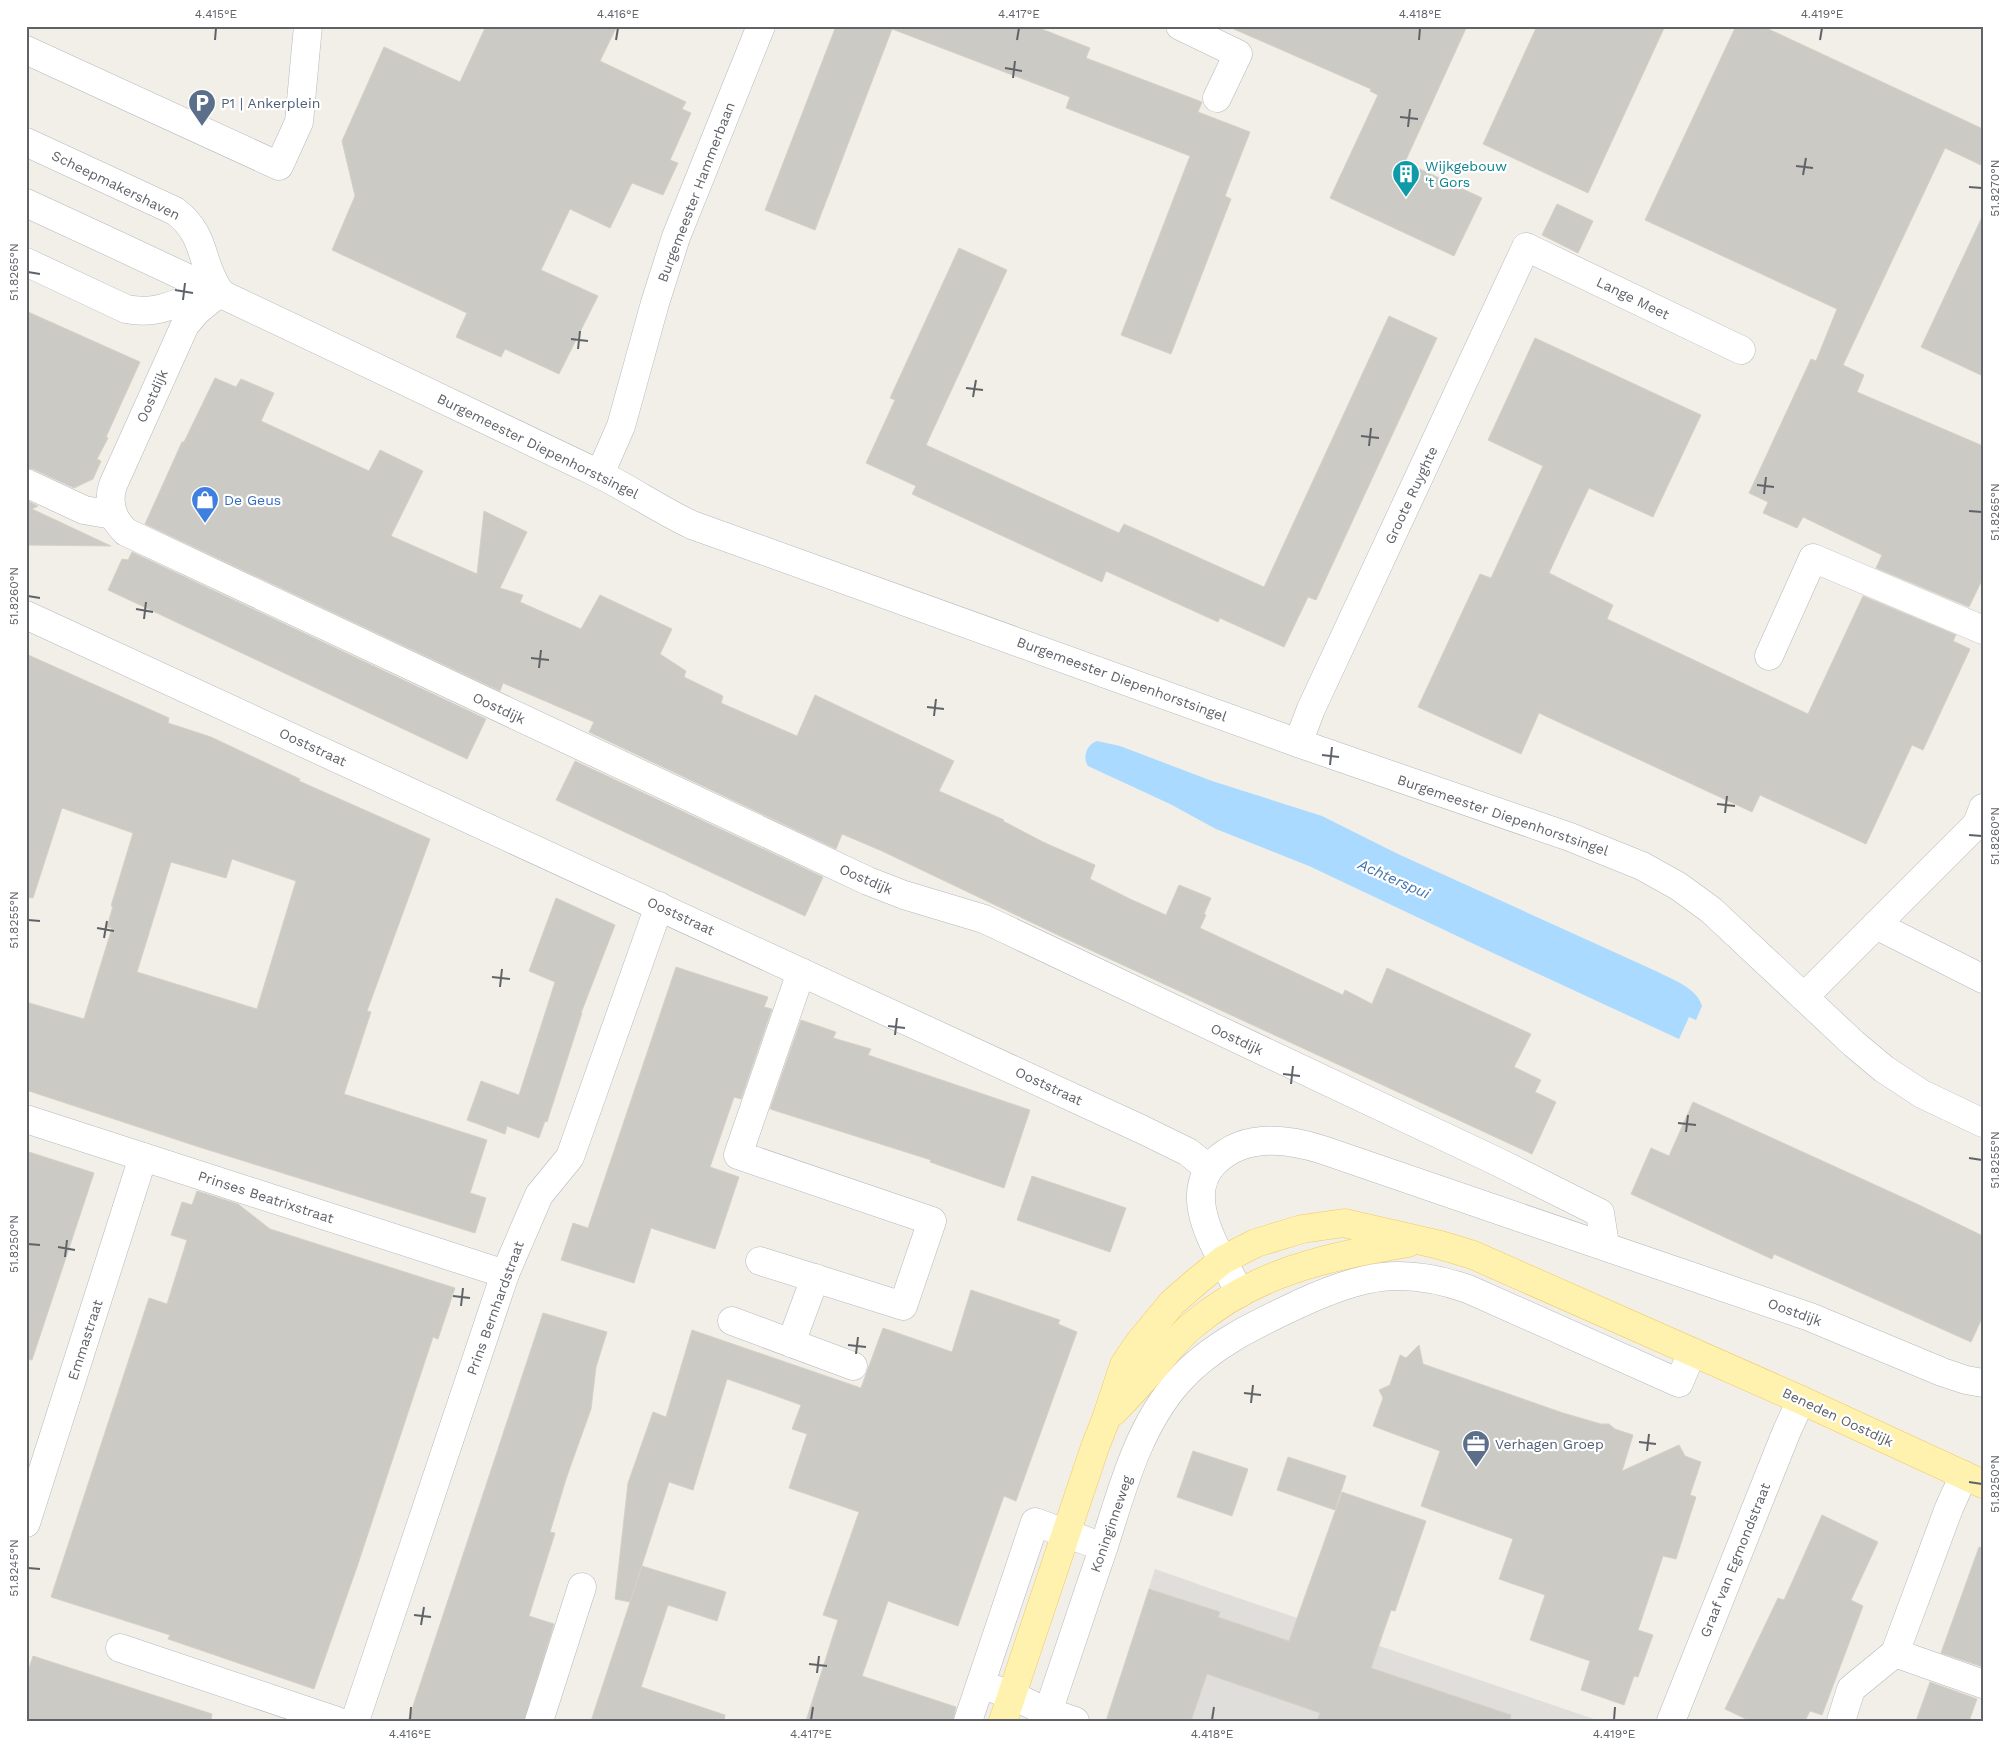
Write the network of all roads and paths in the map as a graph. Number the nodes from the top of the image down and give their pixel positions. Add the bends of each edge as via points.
1 (308, 26) edge
2 (761, 26) edge
3 (1180, 26) edge
4 (26, 50) edge
5 (1217, 98) dead end
6 (26, 142) edge
7 (26, 204) edge
8 (1526, 247) joint
9 (26, 262) edge
10 (220, 292) junction
11 (1740, 350) dead end
12 (600, 474) junction
13 (26, 483) edge
14 (113, 515) junction
15 (26, 615) edge
16 (1983, 630) edge
17 (1769, 656) dead end
18 (1298, 743) junction
19 (1983, 808) edge
20 (659, 906) junction
21 (1876, 925) junction
22 (801, 972) junction
23 (1983, 979) edge
24 (1804, 997) junction
25 (26, 1119) edge
26 (1983, 1123) edge
27 (143, 1157) junction
28 (1209, 1169) junction
29 (1421, 1241) junction
30 (1605, 1245) junction
31 (760, 1260) dead end
32 (1224, 1260) junction
33 (1505, 1268) junction
34 (505, 1274) junction
35 (815, 1278) junction
36 (1240, 1293) junction
37 (1493, 1299) junction
38 (732, 1321) dead end
39 (791, 1343) junction
40 (1692, 1352) junction
41 (853, 1366) dead end
42 (1983, 1383) edge
43 (1801, 1400) junction
44 (1106, 1419) junction
45 (1973, 1479) edge
46 (26, 1523) edge
47 (1066, 1533) junction
48 (1103, 1547) junction
49 (582, 1587) dead end
50 (120, 1648) dead end
51 (1895, 1653) junction
52 (981, 1683) junction
53 (1983, 1684) edge
54 (1012, 1695) junction
55 (1047, 1716) edge
56 (337, 1721) edge
57 (355, 1721) edge
58 (539, 1721) edge
59 (968, 1721) edge
60 (1004, 1721) edge
61 (1075, 1721) edge
62 (1671, 1721) edge
63 (1841, 1721) edge

1 - 4 street via 299,122 279,166
2 - 12 street, Burgemeester Hammerbaan via 676,237 621,426
3 - 5 street via 1238,54
6 - 10 street, Scheepmakershaven via 182,216 198,237
7 - 10 street
8 - 11 street, Lange Meet
8 - 18 street, Groote Ruyghte via 1315,700
9 - 10 street via 135,311 160,310
10 - 12 street, Burgemeester Diepenhorstsingel
10 - 14 street, Oostdijk via 185,325 113,485 110,502
12 - 18 street, Burgemeester Diepenhorstsingel via 692,525
13 - 14 street via 84,510
14 - 30 street, Oostdijk via 132,535 868,881 984,919 1527,1177 1600,1213
15 - 20 street, Ooststraat
16 - 17 street via 1813,558
18 - 24 street, Burgemeester Diepenhorstsingel via 1570,837 1642,866 1711,910
19 - 21 street via 1976,824
20 - 22 street, Ooststraat
20 - 34 street, Prins Bernhardstraat via 570,1157 539,1194
21 - 23 street
21 - 24 street
22 - 28 street, Ooststraat via 1178,1146
22 - 35 street via 738,1155 932,1221 903,1306
24 - 26 street, Burgemeester Diepenhorstsingel via 1884,1069 1922,1094
25 - 27 street, Prinses Beatrixstraat
27 - 34 street, Prinses Beatrixstraat
27 - 46 street, Emmastraat
28 - 30 street, Oostdijk via 1228,1152 1250,1142 1303,1144
28 - 32 street via 1200,1193 1202,1210
29 - 32 main road, Beneden Oostdijk via 1344,1224 1302,1229 1256,1243
29 - 33 main road, Beneden Oostdijk via 1459,1250
29 - 36 main road, Beneden Oostdijk via 1305,1264
30 - 42 street, Oostdijk via 1810,1317 1955,1377
31 - 35 street
32 - 36 street
32 - 44 main road via 1172,1303 1139,1343 1124,1365
33 - 37 street
33 - 40 main road, Beneden Oostdijk
34 - 57 street, Prins Bernhardstraat
35 - 39 street
36 - 44 main road via 1192,1325
37 - 40 street via 1679,1383
37 - 48 street, Koninginneweg via 1432,1278 1393,1276 1368,1279 1336,1288 1280,1313 1214,1350 1177,1382 1156,1412 1136,1454
38 - 39 street
39 - 41 street
40 - 43 main road, Beneden Oostdijk
43 - 45 main road, Beneden Oostdijk
43 - 62 street, Graaf van Egmondstraat
44 - 47 main road
45 - 51 street via 1949,1508
47 - 48 street
47 - 52 street via 1035,1522
47 - 54 main road
48 - 55 street, Koninginneweg
49 - 58 street
50 - 56 street
51 - 53 street
51 - 63 street via 1851,1689
52 - 54 street
52 - 59 street
54 - 55 street
54 - 60 main road
55 - 61 street

